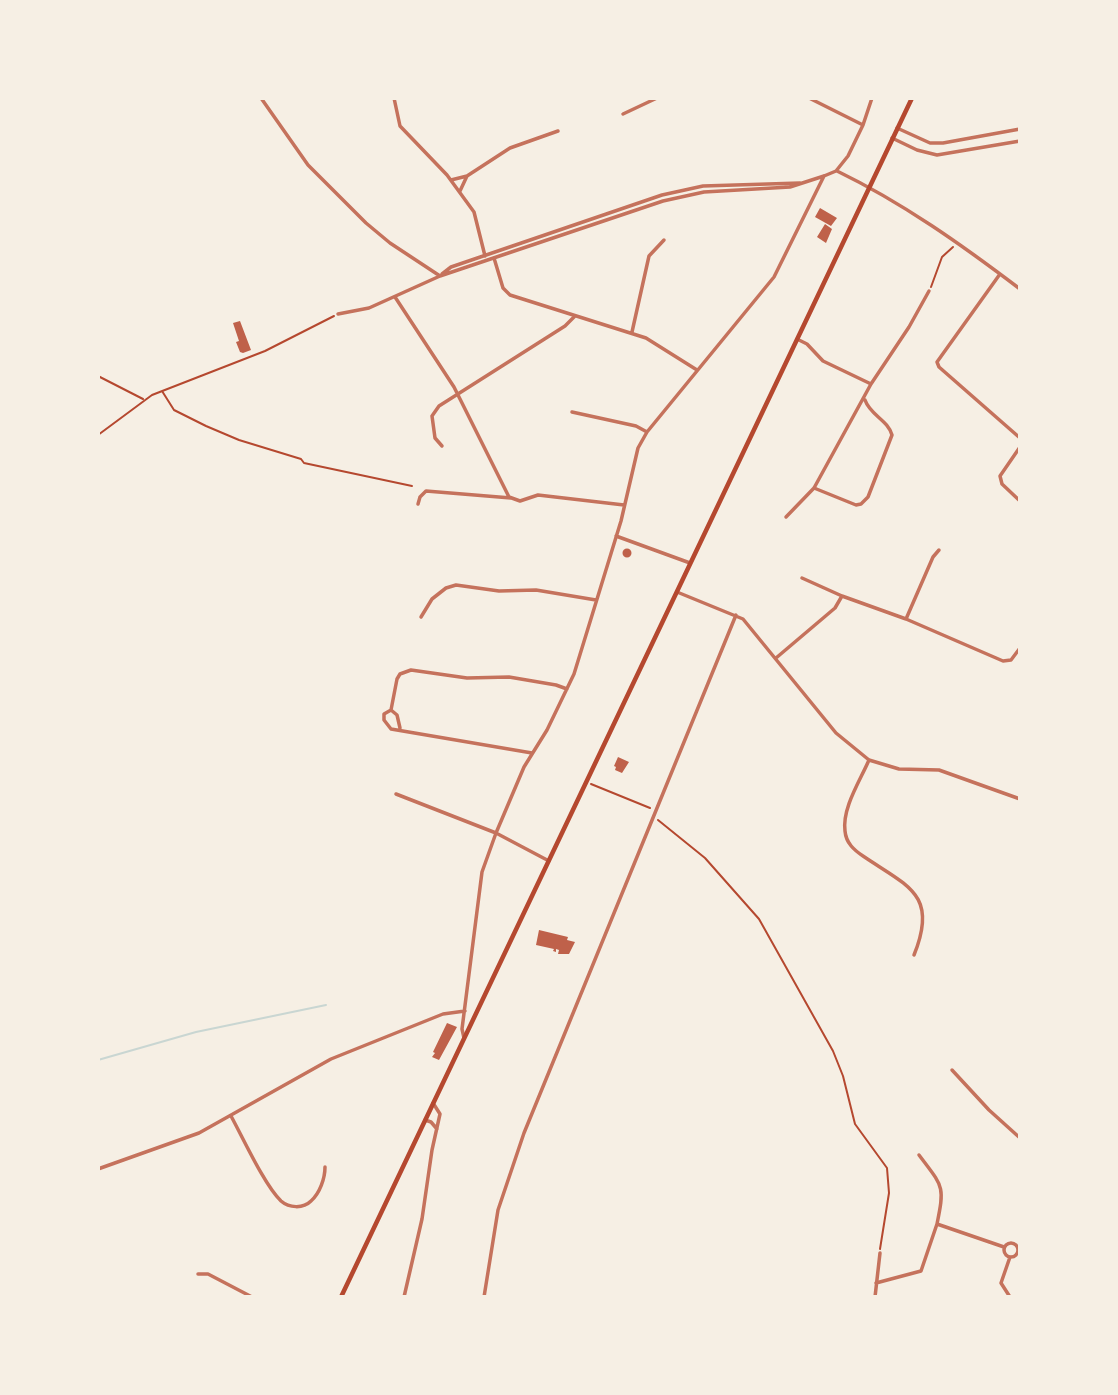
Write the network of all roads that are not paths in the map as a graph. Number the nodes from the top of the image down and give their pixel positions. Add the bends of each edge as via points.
1 (261, 98) edge
2 (394, 98) edge
3 (657, 98) edge
4 (809, 98) edge
5 (872, 98) edge
6 (912, 98) edge
7 (623, 114) dead end
8 (863, 125) junction
9 (897, 128) junction
10 (1020, 129) edge
11 (558, 131) dead end
12 (892, 138) junction
13 (1020, 141) edge
14 (836, 171) junction
15 (467, 176) junction
16 (824, 176) junction
17 (451, 180) junction
18 (800, 183) junction
19 (870, 186) junction
20 (460, 191) junction
21 (664, 240) dead end
22 (492, 253) junction
23 (486, 258) junction
24 (494, 259) junction
25 (1000, 274) junction
26 (440, 276) junction
27 (1020, 289) edge
28 (929, 291) road end
29 (395, 297) junction
30 (338, 314) road end
31 (575, 316) junction
32 (632, 332) junction
33 (797, 339) junction
34 (698, 370) junction
35 (871, 384) junction
36 (458, 395) junction
37 (864, 398) junction
38 (572, 412) dead end
39 (647, 432) junction
40 (1020, 438) edge
41 (442, 446) dead end
42 (1020, 447) edge
43 (814, 488) junction
44 (509, 496) junction
45 (1020, 501) edge
46 (418, 504) dead end
47 (624, 505) junction
48 (786, 517) dead end
49 (616, 536) junction
50 (939, 550) dead end
51 (690, 563) junction
52 (802, 578) dead end
53 (677, 592) junction
54 (842, 596) junction
55 (596, 600) junction
56 (736, 615) junction
57 (421, 617) dead end
58 (906, 619) junction
59 (1020, 648) edge
60 (776, 658) junction
61 (566, 689) junction
62 (391, 710) junction
63 (400, 729) junction
64 (533, 753) junction
65 (869, 760) junction
66 (396, 794) dead end
67 (1020, 799) edge
68 (496, 833) junction
69 (549, 861) junction
70 (915, 955) dead end
71 (465, 1011) junction
72 (464, 1040) junction
73 (952, 1070) dead end
74 (433, 1103) junction
75 (231, 1116) junction
76 (425, 1120) junction
77 (437, 1130) junction
78 (1020, 1138) edge
79 (919, 1155) dead end
80 (325, 1167) dead end
81 (98, 1169) edge
82 (937, 1224) junction
83 (1004, 1247) junction
84 (880, 1253) road end
85 (1010, 1257) junction
86 (198, 1274) dead end
87 (876, 1283) junction
88 (252, 1297) edge
89 (341, 1297) edge
90 (404, 1297) edge
91 (484, 1297) edge
92 (875, 1297) edge
93 (1010, 1297) edge

1 - 26 street via 308,165 366,223
2 - 17 street via 400,125
3 - 7 street
4 - 8 street
5 - 8 street
6 - 9 main road
8 - 14 street
9 - 10 street via 930,143
9 - 12 main road
11 - 15 street via 510,148
12 - 13 street via 937,155
12 - 19 main road
14 - 16 street
14 - 19 street
15 - 17 street
15 - 20 street
16 - 18 street
16 - 34 street via 774,277
17 - 20 street
18 - 22 street via 724,184 675,192
18 - 24 street via 773,190 704,192 663,201
19 - 25 street
19 - 33 main road
20 - 23 street via 474,212
21 - 32 street via 649,256
22 - 23 street
22 - 24 street
23 - 24 street
23 - 26 street
24 - 31 street via 503,288 510,295
25 - 27 street
25 - 40 street via 937,362
26 - 29 street
28 - 35 street
29 - 30 street
29 - 36 street
31 - 32 street
31 - 36 street
32 - 34 street
33 - 35 street via 823,361
33 - 51 main road
34 - 39 street
35 - 37 street
36 - 41 street via 432,416 435,438
36 - 44 street
37 - 43 street
37 - 43 street via 892,435 868,497 856,505
38 - 39 street
39 - 47 street via 638,448
42 - 45 street via 1000,476
43 - 48 street
44 - 46 street via 426,491
44 - 47 street via 520,501 538,495
47 - 49 street
49 - 51 street
49 - 55 street
50 - 58 street
51 - 53 main road
52 - 54 street
53 - 56 street
53 - 69 main road
54 - 58 street
54 - 60 street via 835,608
55 - 57 street via 536,590 456,585 432,599
55 - 61 street via 584,647
56 - 60 street
56 - 91 street via 520,1145 498,1210
58 - 59 street via 1003,661 1011,660
60 - 65 street via 836,733
61 - 62 street via 509,677 467,678 411,670 397,678
61 - 64 street
62 - 63 street
62 - 63 street via 384,720 391,729
63 - 64 street
64 - 68 street
65 - 67 street via 899,769 939,770
65 - 70 street via 846,814 845,835 855,851 909,887 921,903 923,924
66 - 68 street
68 - 69 street
68 - 71 street via 478,889
69 - 72 main road
71 - 72 street
71 - 75 street via 443,1014 331,1059
72 - 74 main road
73 - 78 street
74 - 76 main road
74 - 77 street via 440,1111
75 - 80 street via 268,1182 288,1206 301,1207 313,1200
75 - 81 street via 199,1133
76 - 77 street
76 - 89 main road
77 - 90 street
79 - 82 street via 941,1185
82 - 83 street
82 - 87 street via 921,1271
83 - 85 street
83 - 85 street via 1010,1242 1017,1245 1018,1252
84 - 87 street
85 - 93 street via 1000,1283
86 - 88 street via 208,1274
87 - 92 street

